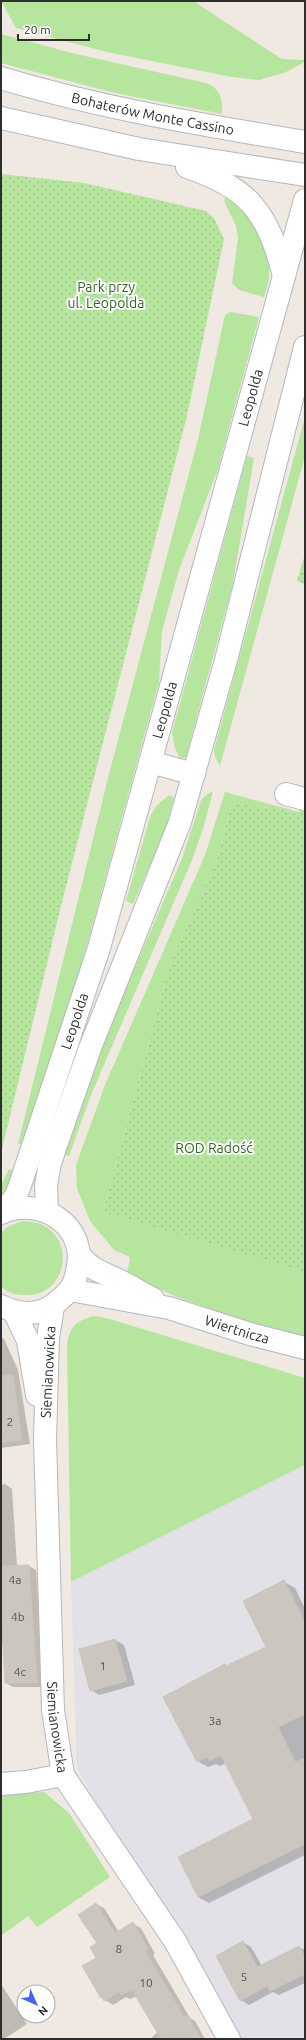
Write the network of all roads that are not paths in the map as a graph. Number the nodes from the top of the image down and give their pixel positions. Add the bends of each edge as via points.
1 (1, 78) edge
2 (1, 118) edge
3 (305, 142) edge
4 (139, 150) junction
5 (305, 175) edge
6 (305, 200) edge
7 (284, 277) junction
8 (305, 347) edge
9 (150, 762) junction
10 (194, 774) junction
11 (47, 1211) junction
12 (2, 1213) edge
13 (79, 1255) junction
14 (70, 1290) junction
15 (53, 1306) junction
16 (169, 1308) junction
17 (8, 1309) edge
18 (305, 1348) edge
19 (45, 1439) junction
20 (63, 1775) junction
21 (1, 1784) edge
22 (229, 2039) edge

1 - 3 street, Bohaterów Monte Cassino via 170,118
2 - 4 street
4 - 5 street
4 - 7 street via 203,173 240,191 254,205 264,221 276,248
6 - 7 street, Leopolda
7 - 9 street, Leopolda
8 - 10 street, Leopolda via 226,660
9 - 10 street
9 - 12 street, Leopolda via 99,948 57,1076 16,1196
10 - 11 street, Leopolda via 164,866 90,1048 57,1142 46,1186
11 - 12 street via 24,1207 12,1208
11 - 13 street via 62,1222 73,1236
13 - 14 street via 75,1279
13 - 16 street, Wiertnicza via 100,1274 114,1278
14 - 15 street
14 - 16 street, Wiertnicza
15 - 17 street via 28,1313
15 - 19 street, Siemianowicka via 48,1338
16 - 18 street, Wiertnicza via 250,1334
17 - 19 street, Siemianowicka via 28,1341
19 - 20 street, Siemianowicka via 53,1710
20 - 21 street
20 - 22 street, Siemianowicka via 175,1941

